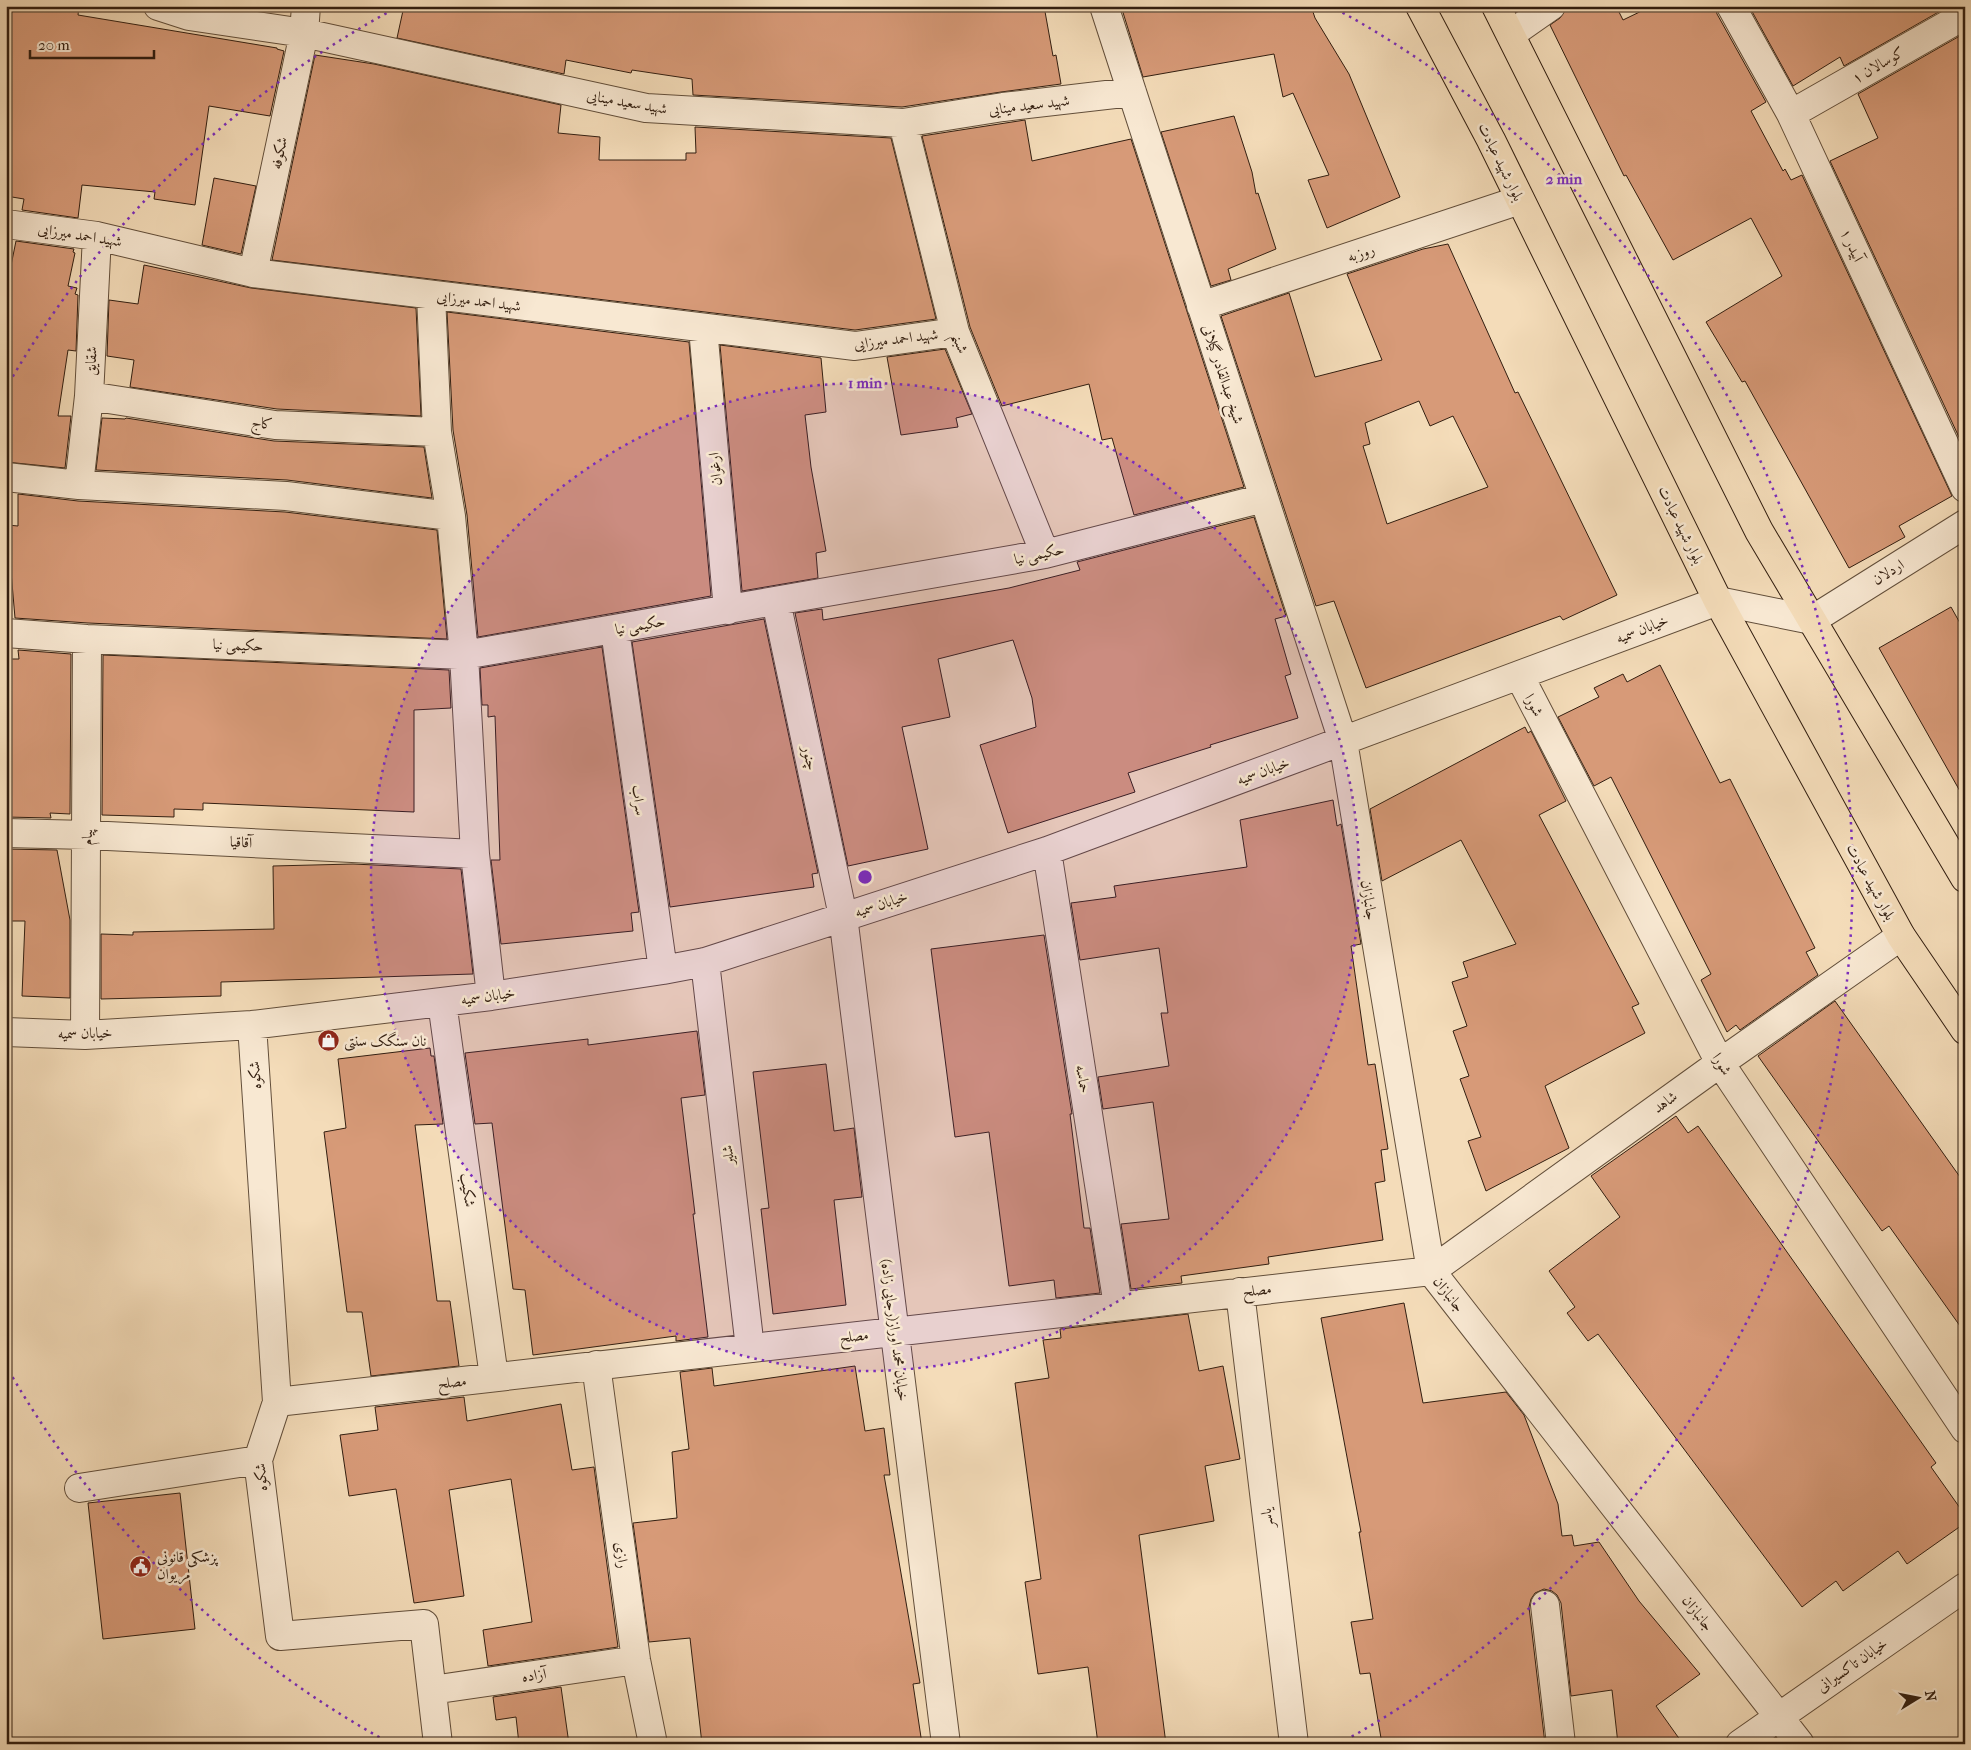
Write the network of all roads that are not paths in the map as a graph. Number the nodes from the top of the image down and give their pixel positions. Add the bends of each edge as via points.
1 (158, 6) edge
2 (306, 6) edge
3 (1104, 6) edge
4 (1420, 6) edge
5 (1496, 6) edge
6 (1550, 6) edge
7 (1731, 6) edge
8 (1965, 15) edge
9 (304, 33) junction
10 (1511, 34) junction
11 (1132, 92) junction
12 (1791, 114) junction
13 (903, 122) junction
14 (1520, 200) junction
15 (6, 224) edge
16 (97, 236) junction
17 (254, 273) junction
18 (431, 295) junction
19 (1201, 306) junction
20 (703, 328) junction
21 (956, 332) junction
22 (89, 396) junction
23 (437, 432) junction
24 (6, 477) edge
25 (79, 485) junction
26 (1965, 488) edge
27 (1264, 498) junction
28 (451, 516) junction
29 (1965, 524) edge
30 (1045, 554) junction
31 (1718, 600) junction
32 (776, 601) junction
33 (728, 610) junction
34 (1812, 620) junction
35 (615, 630) junction
36 (6, 633) edge
37 (87, 639) junction
38 (464, 655) junction
39 (1519, 676) junction
40 (1343, 741) junction
41 (6, 833) edge
42 (87, 835) junction
43 (1047, 851) junction
44 (475, 854) junction
45 (1965, 878) edge
46 (844, 916) junction
47 (1901, 936) junction
48 (705, 962) junction
49 (663, 970) junction
50 (491, 996) junction
51 (442, 1002) junction
52 (252, 1025) junction
53 (1965, 1030) edge
54 (10, 1035) edge
55 (85, 1035) junction
56 (1720, 1063) junction
57 (1431, 1270) junction
58 (1240, 1292) junction
59 (1118, 1306) junction
60 (895, 1332) junction
61 (750, 1348) junction
62 (596, 1365) junction
63 (494, 1377) junction
64 (277, 1402) junction
65 (1965, 1429) edge
66 (258, 1460) junction
67 (79, 1488) dead end
68 (1965, 1587) edge
69 (1545, 1605) dead end
70 (636, 1660) junction
71 (432, 1690) junction
72 (1779, 1716) junction
73 (438, 1744) edge
74 (653, 1744) edge
75 (946, 1744) edge
76 (1294, 1744) edge
77 (1561, 1744) edge
78 (1740, 1744) edge
79 (1800, 1744) edge

1 - 9 street, شهید سعید مینایی via 189,16
2 - 9 street, شکوفه
3 - 11 street, شیخ عبدالقادر گیلانی
4 - 14 main road, بلوار شهید عبادت
5 - 10 main road
6 - 10 street
7 - 12 street, آبیدر ۱
8 - 12 street, کوسالان ۱
9 - 13 street, شهید سعید مینایی via 646,108
9 - 17 street, شکوفه
10 - 34 main road via 1759,531
11 - 13 street, شهید سعید مینایی
11 - 19 street, شیخ عبدالقادر گیلانی
12 - 26 street, آبیدر ۱
13 - 21 street, شبنم
14 - 19 street, روزبه
14 - 31 main road, بلوار شهید عبادت
15 - 16 street, شهید احمد میرزایی
16 - 17 street, شهید احمد میرزایی
16 - 22 street, شقایق
17 - 18 street, شهید احمد میرزایی
18 - 20 street, شهید احمد میرزایی
18 - 23 street
19 - 27 street, شیخ عبدالقادر گیلانی
20 - 21 street, شهید احمد میرزایی via 855,346
20 - 33 street, ارغوان
21 - 30 street, شبنم
22 - 23 street, کاج via 275,425
22 - 25 street, شقایق
23 - 28 street
24 - 25 street
25 - 28 street via 286,496
27 - 30 street, حکیمی نیا
27 - 40 street, شیخ عبدالقادر گیلانی
28 - 38 street
29 - 34 street, اردلان
30 - 32 street, حکیمی نیا
31 - 34 street
31 - 39 street, خیابان سمیه
31 - 47 main road, بلوار شهید عبادت
32 - 33 street, حکیمی نیا
32 - 46 street, چنور
33 - 35 street, حکیمی نیا
34 - 45 main road
35 - 38 street, حکیمی نیا
35 - 49 street, سراب
36 - 37 street, حکیمی نیا
37 - 38 street, حکیمی نیا
37 - 42 street, پیام
38 - 44 street
39 - 40 street, خیابان سمیه
39 - 56 street, شورا
40 - 43 street, خیابان سمیه
40 - 57 street, جانبازان
41 - 42 street, آقاقیا
42 - 44 street, آقاقیا
42 - 55 street, پیام
43 - 46 street, خیابان سمیه
43 - 59 street, حماسه
44 - 50 street
46 - 48 street, خیابان سمیه
46 - 60 street, خیابان محمد اوراز(رجایی زاده)
47 - 53 main road, بلوار شهید عبادت
47 - 56 street, شاهد
48 - 49 street, خیابان سمیه
48 - 61 street, شلیر
49 - 50 street, خیابان سمیه
50 - 51 street, خیابان سمیه
51 - 52 street, خیابان سمیه
51 - 63 street, شکیب
52 - 55 street, خیابان سمیه
52 - 64 street, شکوه
54 - 55 street, خیابان سمیه
56 - 57 street, شاهد
56 - 65 street, شورا
57 - 58 street, مصلح
57 - 72 street, جانبازان
58 - 59 street, مصلح
58 - 76 street, یاسر
59 - 60 street, مصلح
60 - 61 street, مصلح
60 - 75 street, خیابان محمد اوراز(رجایی زاده)
61 - 62 street, مصلح
62 - 63 street, مصلح
62 - 70 street, رازی
63 - 64 street, مصلح
64 - 66 street, شکوه
66 - 67 street
66 - 71 street, شکوه via 280,1636 424,1624
68 - 72 street, خیابان تاکسیرانی
69 - 77 street
70 - 71 street, آزاده
70 - 74 street, رازی
71 - 73 street, شکوه
72 - 78 street, خیابان تاکسیرانی
72 - 79 street, جانبازان

